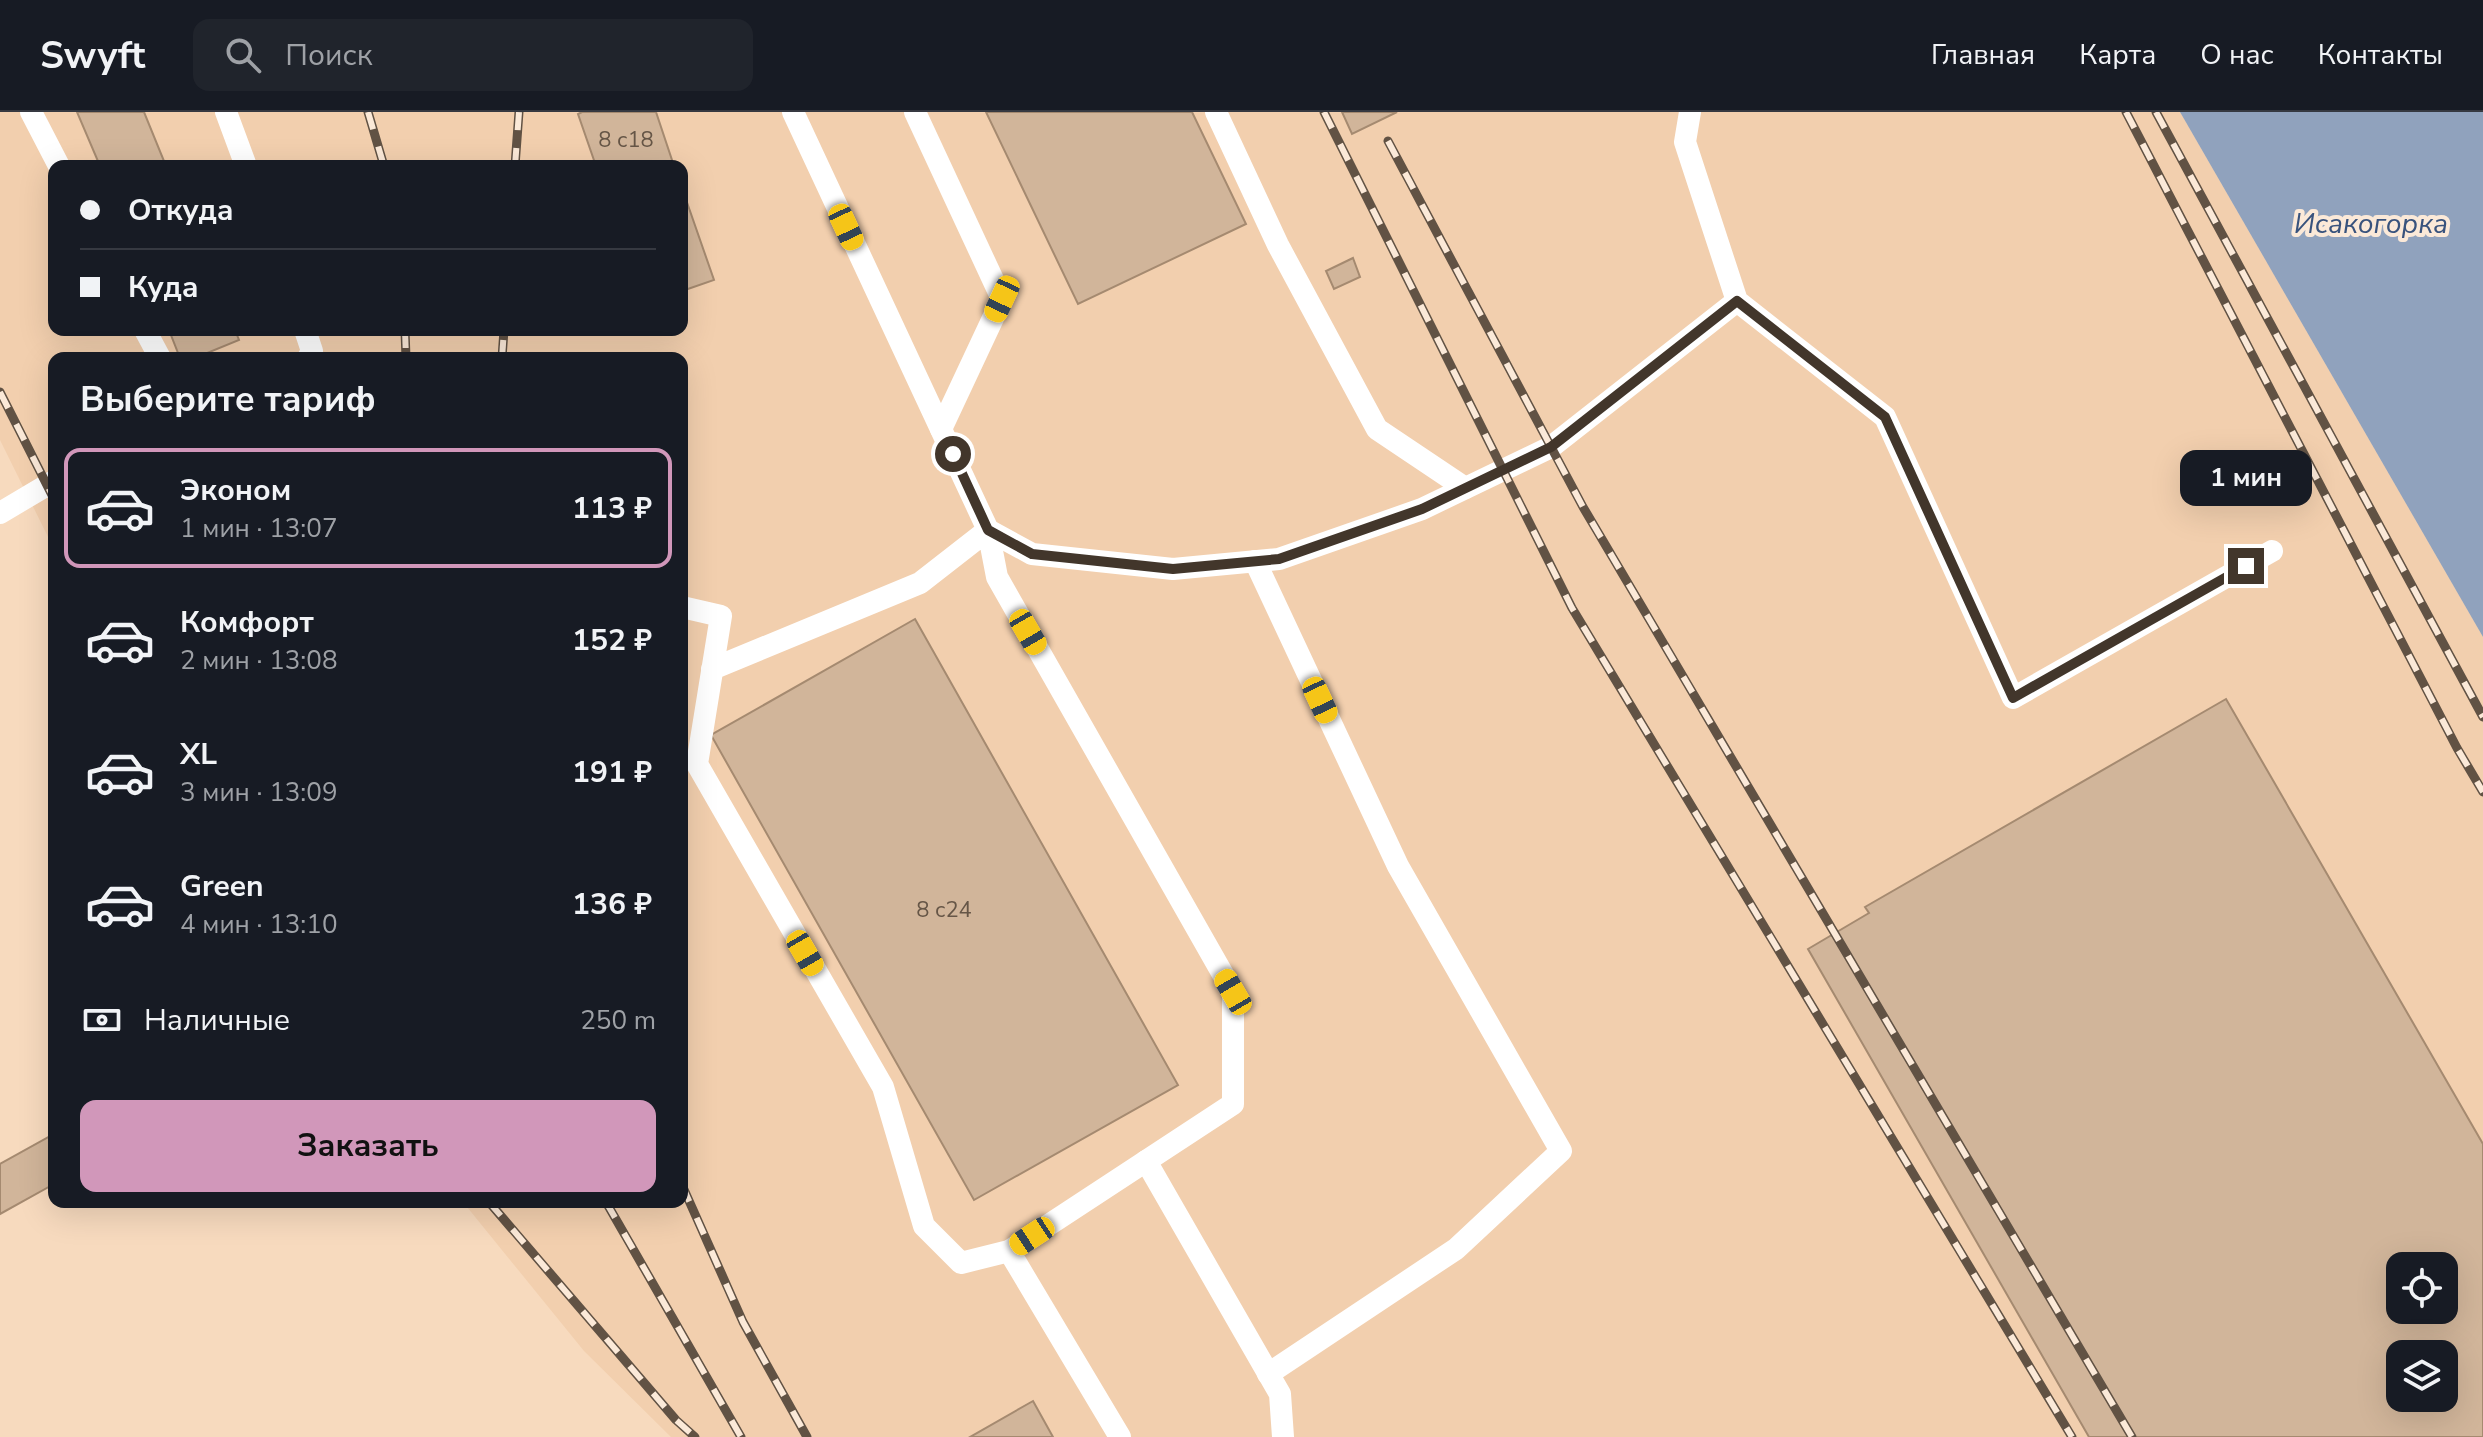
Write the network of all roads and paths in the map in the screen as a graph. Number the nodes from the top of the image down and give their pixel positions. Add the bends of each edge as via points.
1 (31, 112) edge
2 (226, 112) edge
3 (793, 112) edge
4 (915, 112) edge
5 (1216, 112) edge
6 (1690, 112) edge
7 (56, 160) edge
8 (244, 160) edge
9 (1737, 301) junction
10 (941, 429) junction
11 (48, 485) edge
12 (1465, 488) junction
13 (0, 513) edge
14 (988, 530) junction
15 (2272, 551) dead end
16 (1255, 561) junction
17 (688, 608) edge
18 (712, 669) junction
19 (1146, 1161) junction
20 (1009, 1251) junction
21 (1268, 1374) junction
22 (1120, 1437) edge
23 (1283, 1437) edge

1 - 7 lane
2 - 8 lane
3 - 10 lane
4 - 10 lane via 1002,299
5 - 12 lane via 1278,245 1377,429
6 - 9 lane via 1685,142
9 - 12 lane via 1551,447
9 - 15 lane via 1885,417 2013,698
10 - 14 lane
11 - 13 lane
12 - 16 lane via 1422,509 1294,554
14 - 16 lane via 1032,554 1173,569
14 - 18 lane via 920,583
14 - 19 lane via 997,577 1233,992 1233,1104
16 - 21 lane via 1398,866 1561,1151 1456,1249
17 - 18 lane via 721,616
18 - 20 lane via 697,764 883,1087 924,1226 961,1263
19 - 20 lane
19 - 21 lane
20 - 22 lane
21 - 23 lane via 1280,1394

